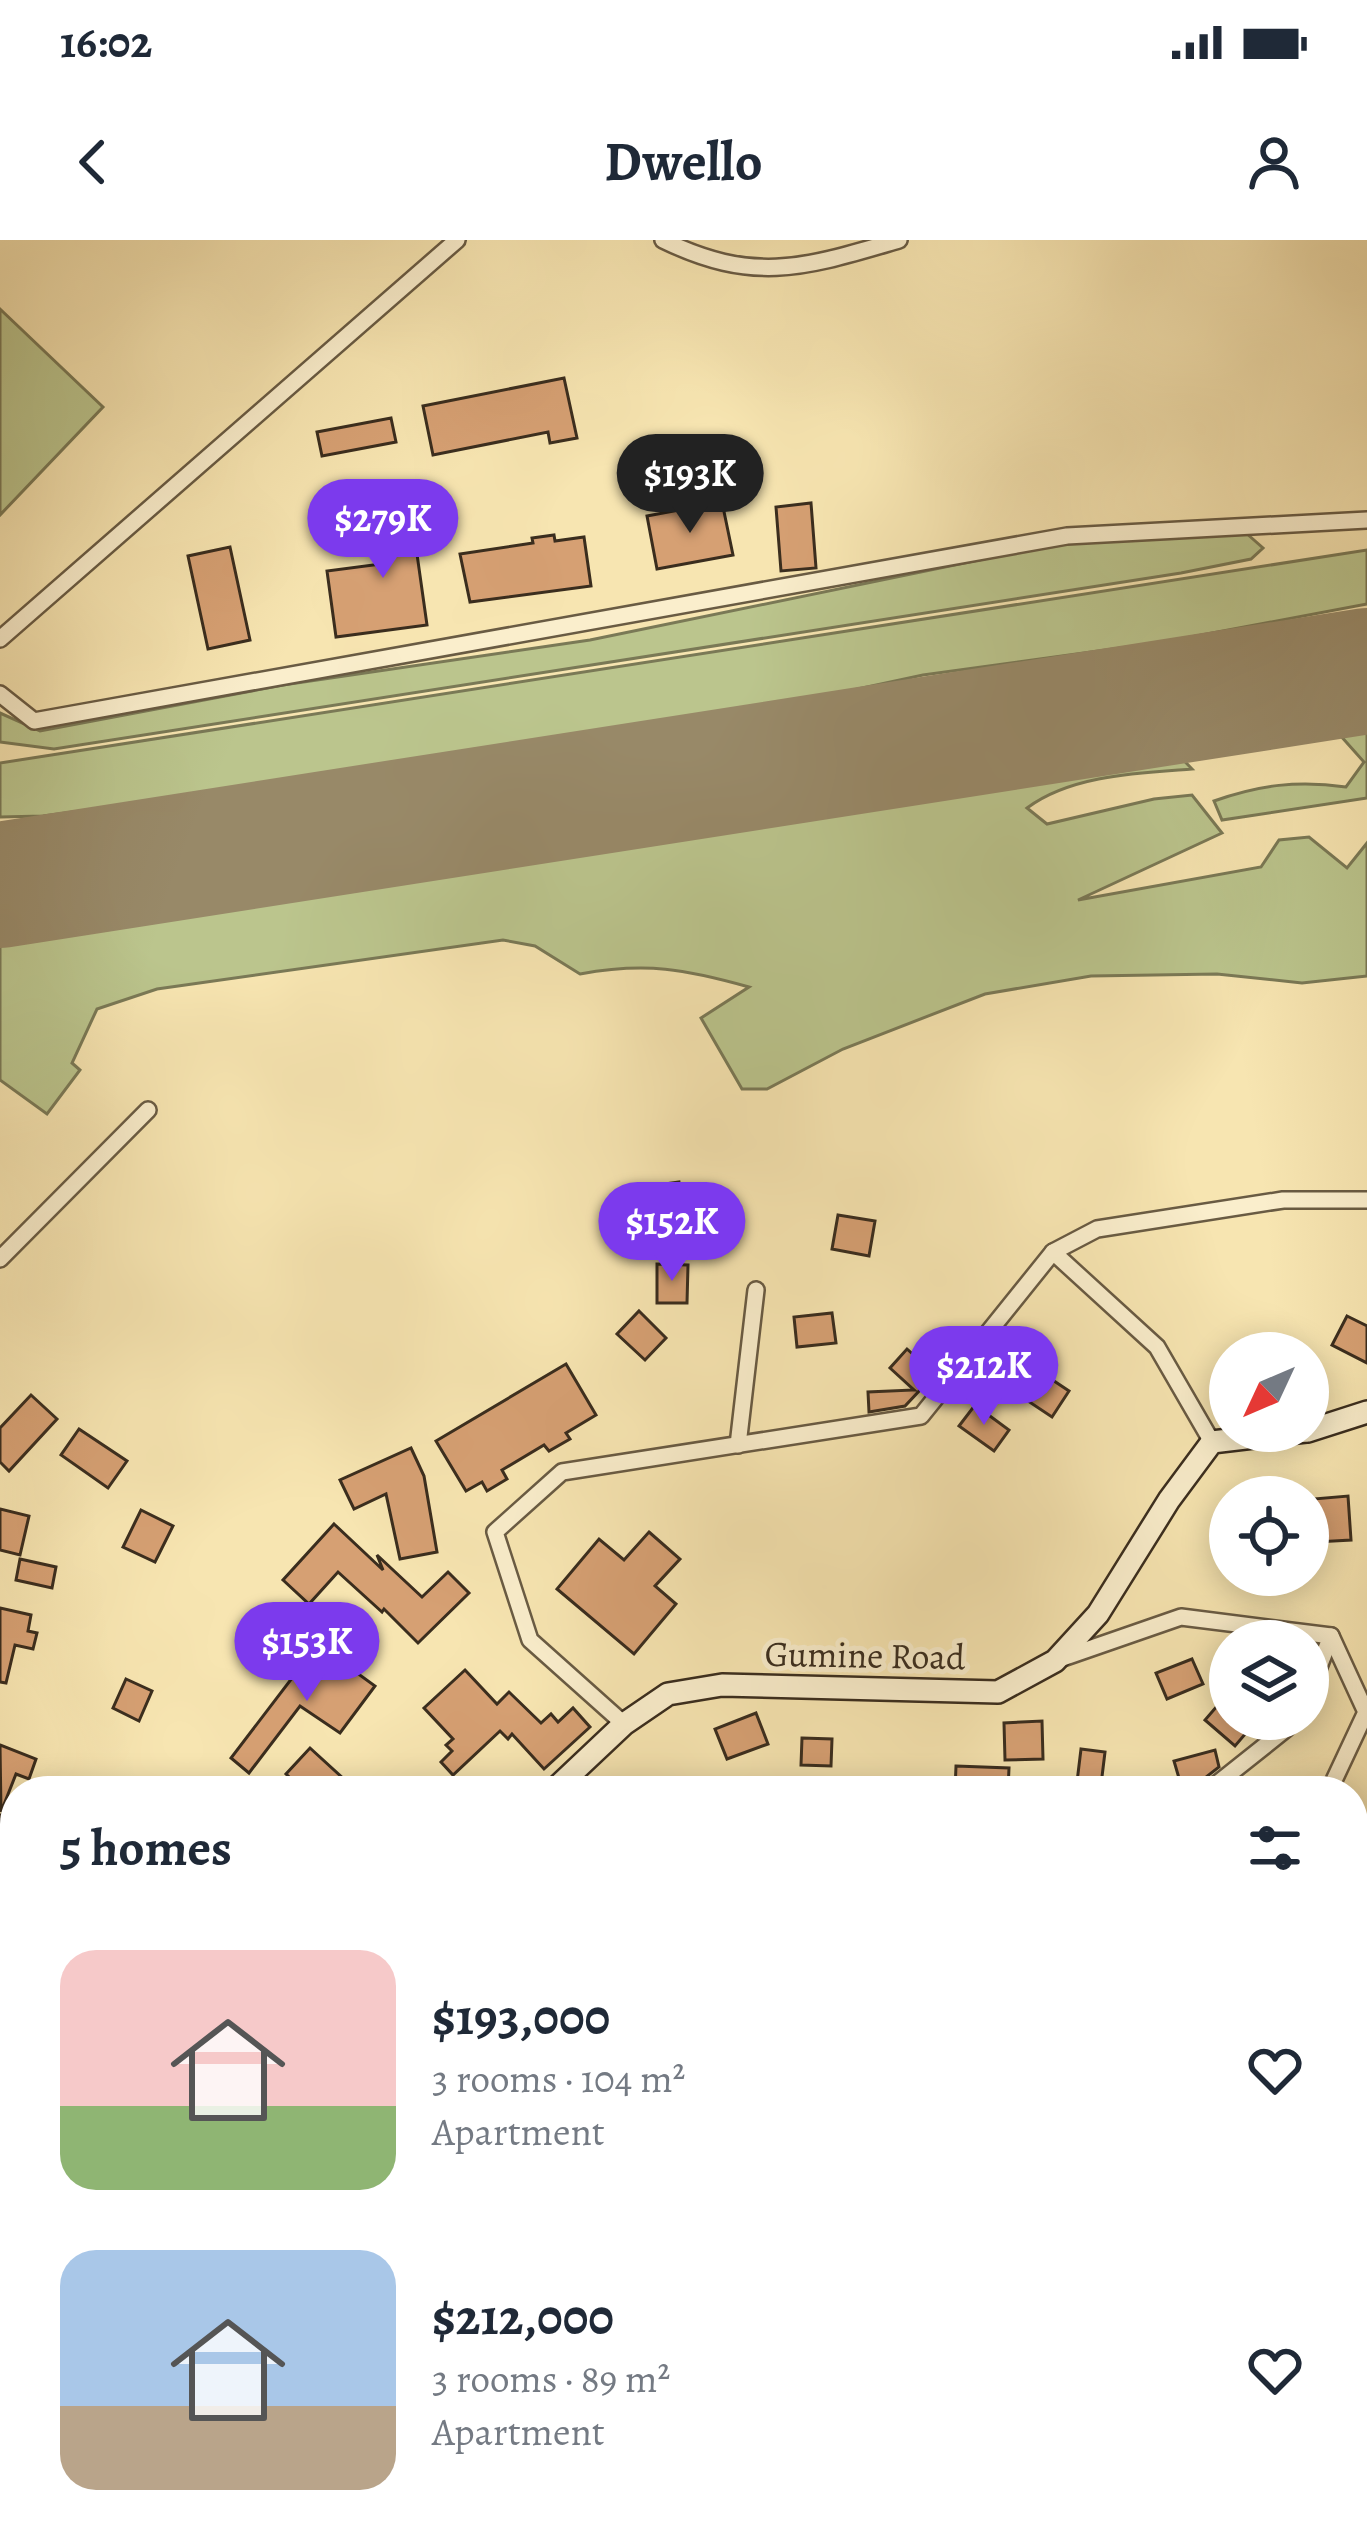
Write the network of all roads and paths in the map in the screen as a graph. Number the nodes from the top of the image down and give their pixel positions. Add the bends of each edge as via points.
1 (662, 240) edge
2 (899, 240) edge
3 (460, 241) edge
4 (1367, 520) edge
5 (0, 639) edge
6 (0, 694) edge
7 (148, 1110) dead end
8 (1367, 1200) edge
9 (1053, 1252) junction
10 (0, 1259) edge
11 (756, 1290) dead end
12 (1367, 1412) edge
13 (1329, 1424) edge
14 (1209, 1437) edge
15 (738, 1445) junction
16 (1209, 1446) edge
17 (1330, 1636) joint
18 (1054, 1661) junction
19 (1366, 1711) edge
20 (624, 1724) junction
21 (1273, 1740) edge
22 (570, 1776) edge
23 (1227, 1776) edge
24 (1336, 1776) edge

1 - 2 street via 725,264 781,270
3 - 5 street
4 - 6 street via 1067,536 34,721
7 - 10 street
8 - 9 street via 1283,1200 1097,1229
9 - 14 street via 1157,1346
9 - 15 street via 921,1416
11 - 15 street
12 - 13 main road
15 - 20 street via 562,1472 495,1532 530,1640
16 - 18 main road, Gumine Road via 1098,1614
17 - 18 street via 1181,1617
17 - 19 street
18 - 20 main road, Gumine Road via 998,1692 722,1685 668,1694
19 - 24 street
20 - 22 main road, Gumine Road
21 - 23 street

